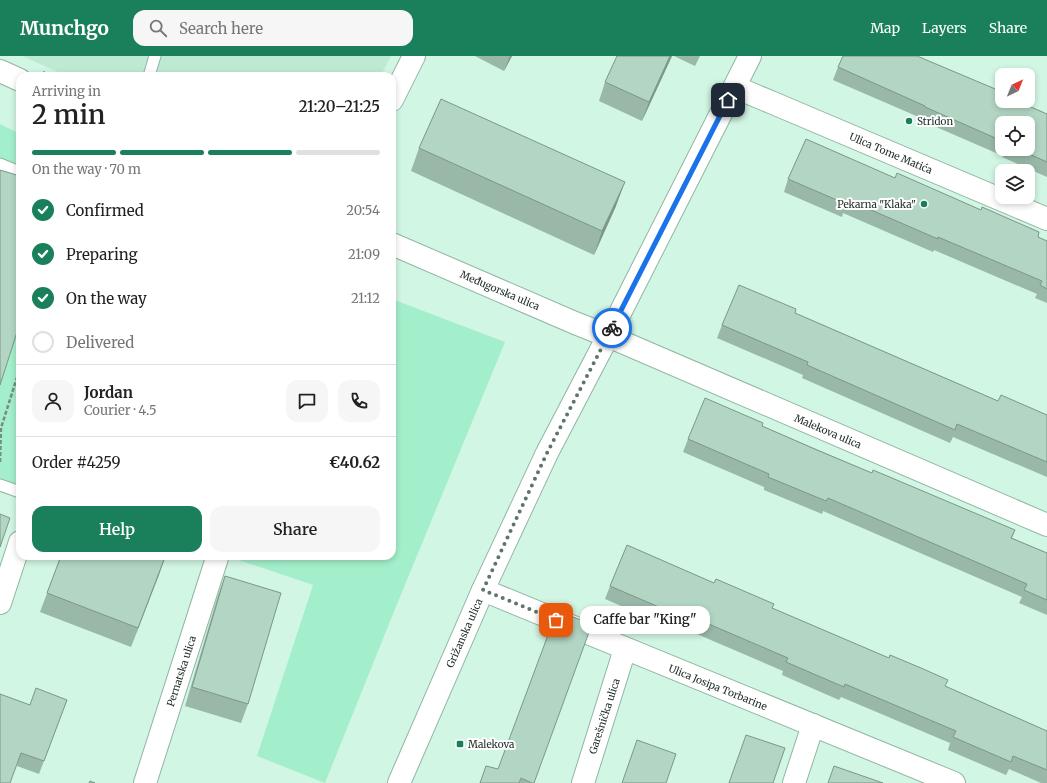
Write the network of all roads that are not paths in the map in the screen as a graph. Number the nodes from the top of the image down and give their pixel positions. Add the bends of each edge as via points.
1 (155, 56) edge
2 (414, 56) edge
3 (750, 56) edge
4 (0, 71) edge
5 (150, 72) edge
6 (16, 78) edge
7 (735, 87) junction
8 (396, 92) edge
9 (0, 164) edge
10 (16, 170) edge
11 (1047, 219) edge
12 (396, 246) edge
13 (608, 336) junction
14 (0, 486) edge
15 (16, 491) edge
16 (1047, 526) edge
17 (16, 554) edge
18 (212, 560) edge
19 (483, 590) junction
20 (0, 603) edge
21 (625, 649) junction
22 (812, 725) junction
23 (145, 783) edge
24 (399, 783) edge
25 (582, 783) edge
26 (794, 783) edge
27 (954, 783) edge

1 - 5 lane
2 - 8 street
3 - 7 street, Grižanska ulica
4 - 6 street
7 - 11 street, Ulica Tome Matića
7 - 13 street, Grižanska ulica
9 - 10 lane
12 - 13 street, Međugorska ulica
13 - 16 street, Malekova ulica
13 - 19 street, Grižanska ulica via 547,453
14 - 15 lane
17 - 20 street
18 - 23 street, Pernatska ulica
19 - 21 street, Ulica Josipa Torbarine
19 - 24 street, Grižanska ulica
21 - 22 street, Ulica Josipa Torbarine
21 - 25 street, Garešnička ulica
22 - 26 street
22 - 27 street, Ulica Josipa Torbarine

